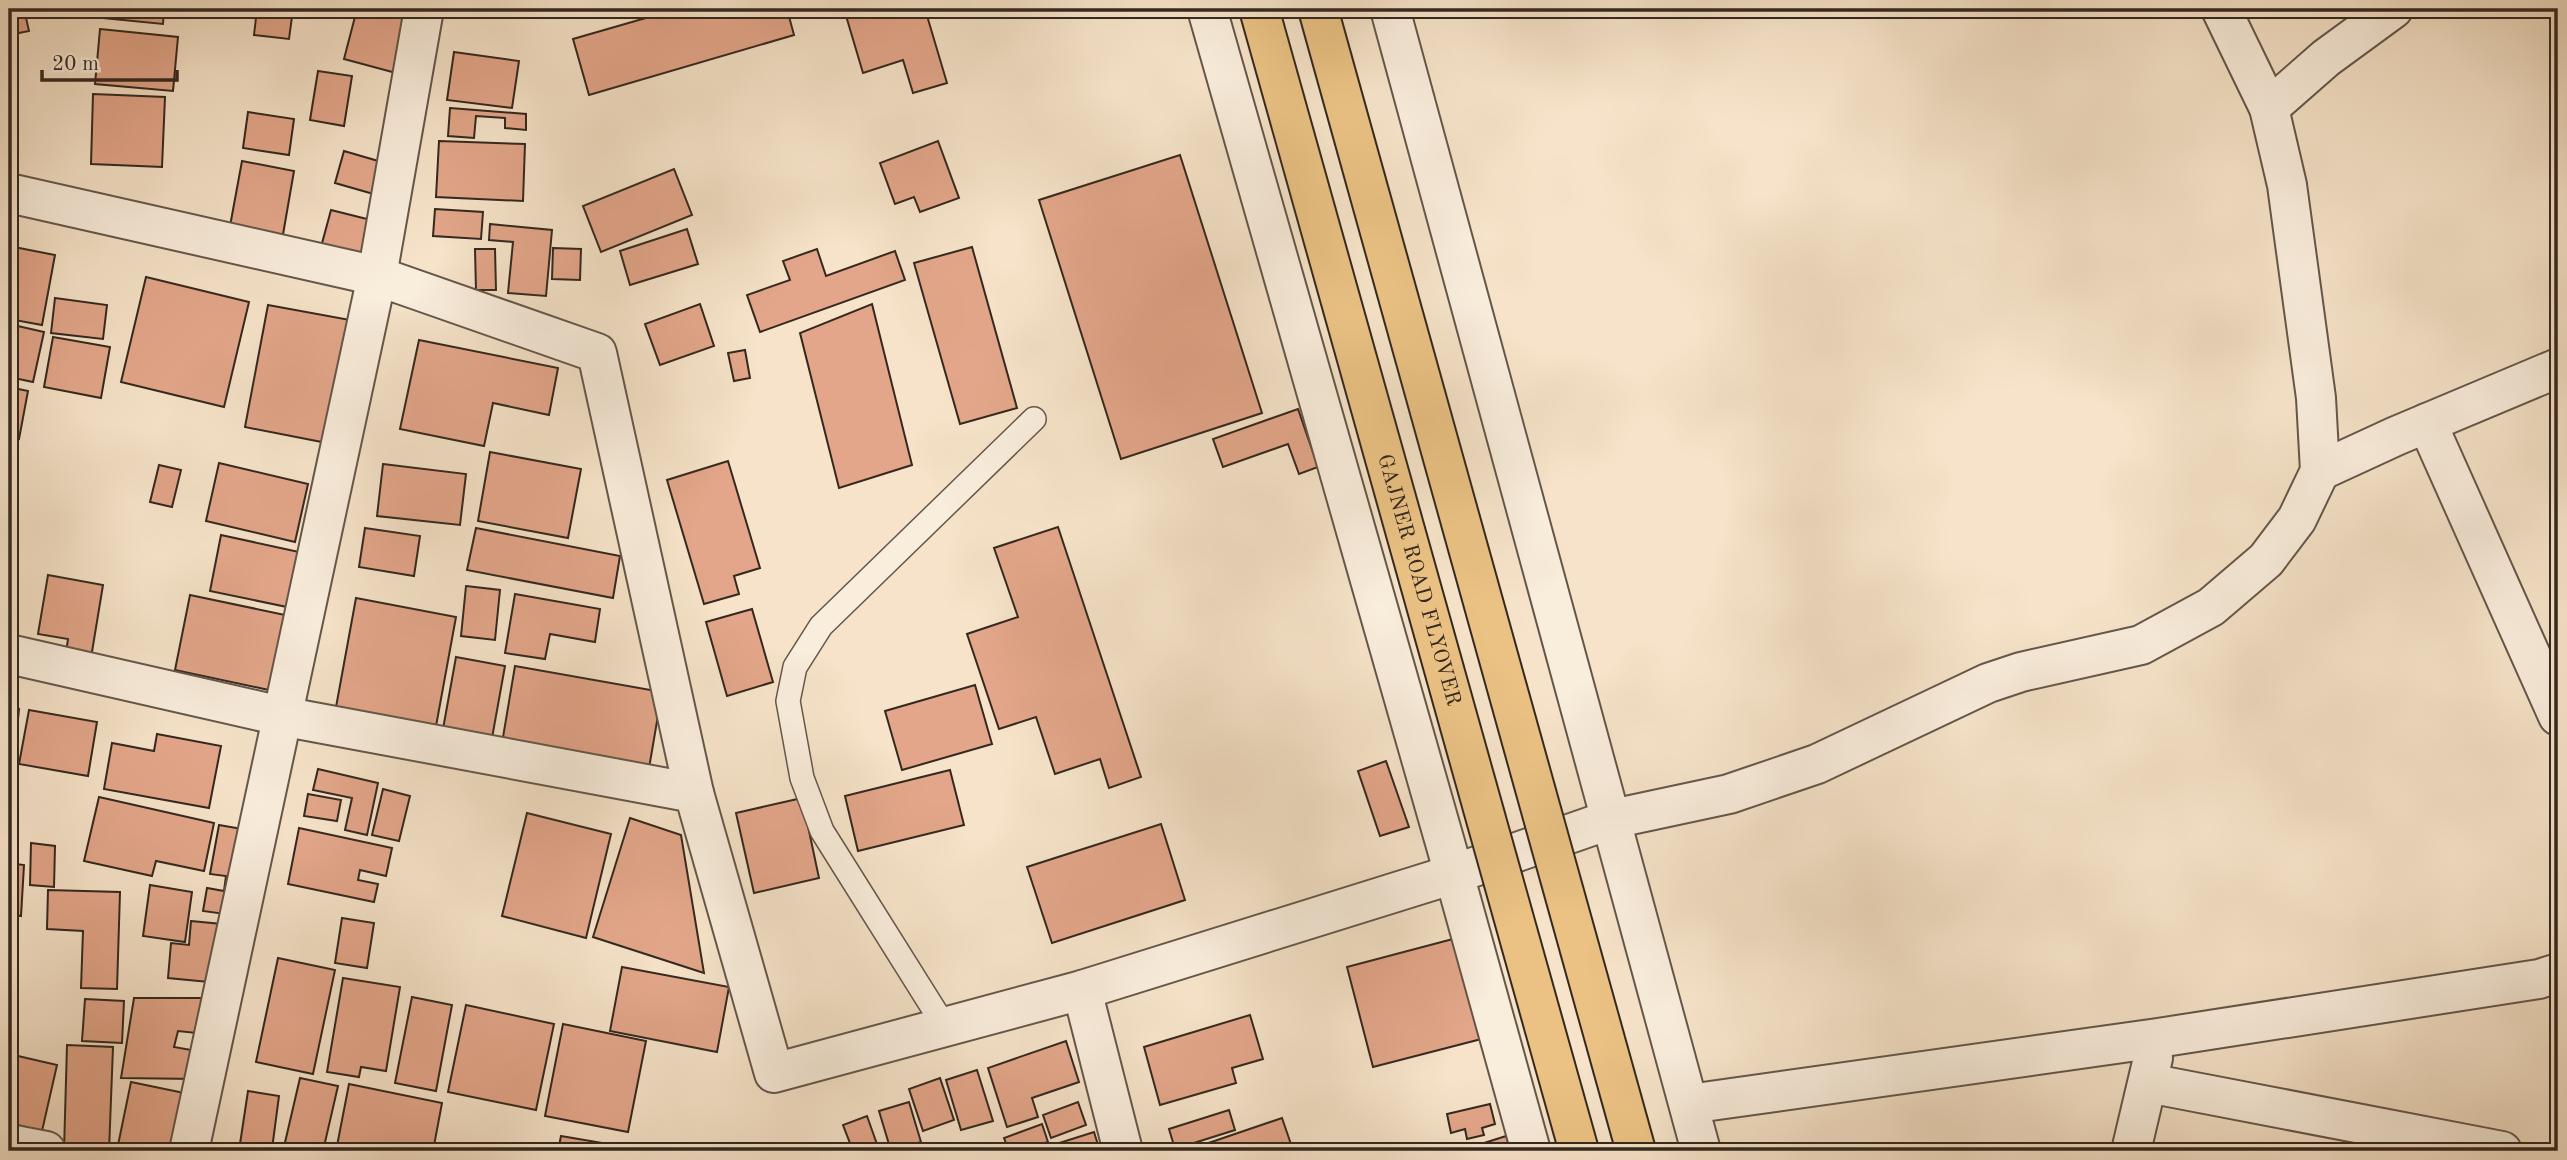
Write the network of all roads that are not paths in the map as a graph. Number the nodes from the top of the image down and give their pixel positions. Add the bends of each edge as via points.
1 (424, 9) edge
2 (1207, 9) edge
3 (1259, 9) edge
4 (1318, 9) edge
5 (1390, 9) edge
6 (2221, 9) edge
7 (2393, 9) edge
8 (2269, 108) junction
9 (9, 193) edge
10 (377, 276) junction
11 (2558, 368) edge
12 (1034, 419) dead end
13 (2427, 423) junction
14 (2320, 471) junction
15 (9, 654) edge
16 (281, 716) junction
17 (2558, 716) edge
18 (694, 793) junction
19 (1612, 819) junction
20 (1454, 874) junction
21 (2558, 973) edge
22 (1082, 990) junction
23 (945, 1027) junction
24 (2158, 1038) junction
25 (2148, 1083) junction
26 (1689, 1104) junction
27 (9, 1144) edge
28 (46, 1151) edge
29 (189, 1151) edge
30 (1123, 1151) edge
31 (1531, 1151) edge
32 (1579, 1151) edge
33 (1636, 1151) edge
34 (1701, 1151) edge
35 (2131, 1151) edge
36 (2502, 1151) edge

1 - 10 street
2 - 20 street
3 - 32 main road, GAJNER ROAD FLYOVER, bridge
4 - 33 main road, bridge
5 - 19 street
6 - 8 street
7 - 8 street via 2326,58
8 - 14 street via 2287,185 2316,398
9 - 10 street
10 - 16 street
10 - 18 street via 597,353
11 - 13 street
12 - 23 lane via 821,626 795,667 788,701 802,778 822,831
13 - 14 street
13 - 17 street
14 - 19 street via 2297,519 2266,560 2211,607 2141,645 1988,683 1817,764 1729,794
15 - 16 street
16 - 18 street
16 - 29 street
18 - 23 street via 774,1073
19 - 20 street
19 - 26 street
20 - 22 street
20 - 31 street
21 - 24 street
22 - 23 street
22 - 30 street
24 - 25 street
24 - 26 street
25 - 35 street
25 - 36 street
26 - 34 street
27 - 28 street

